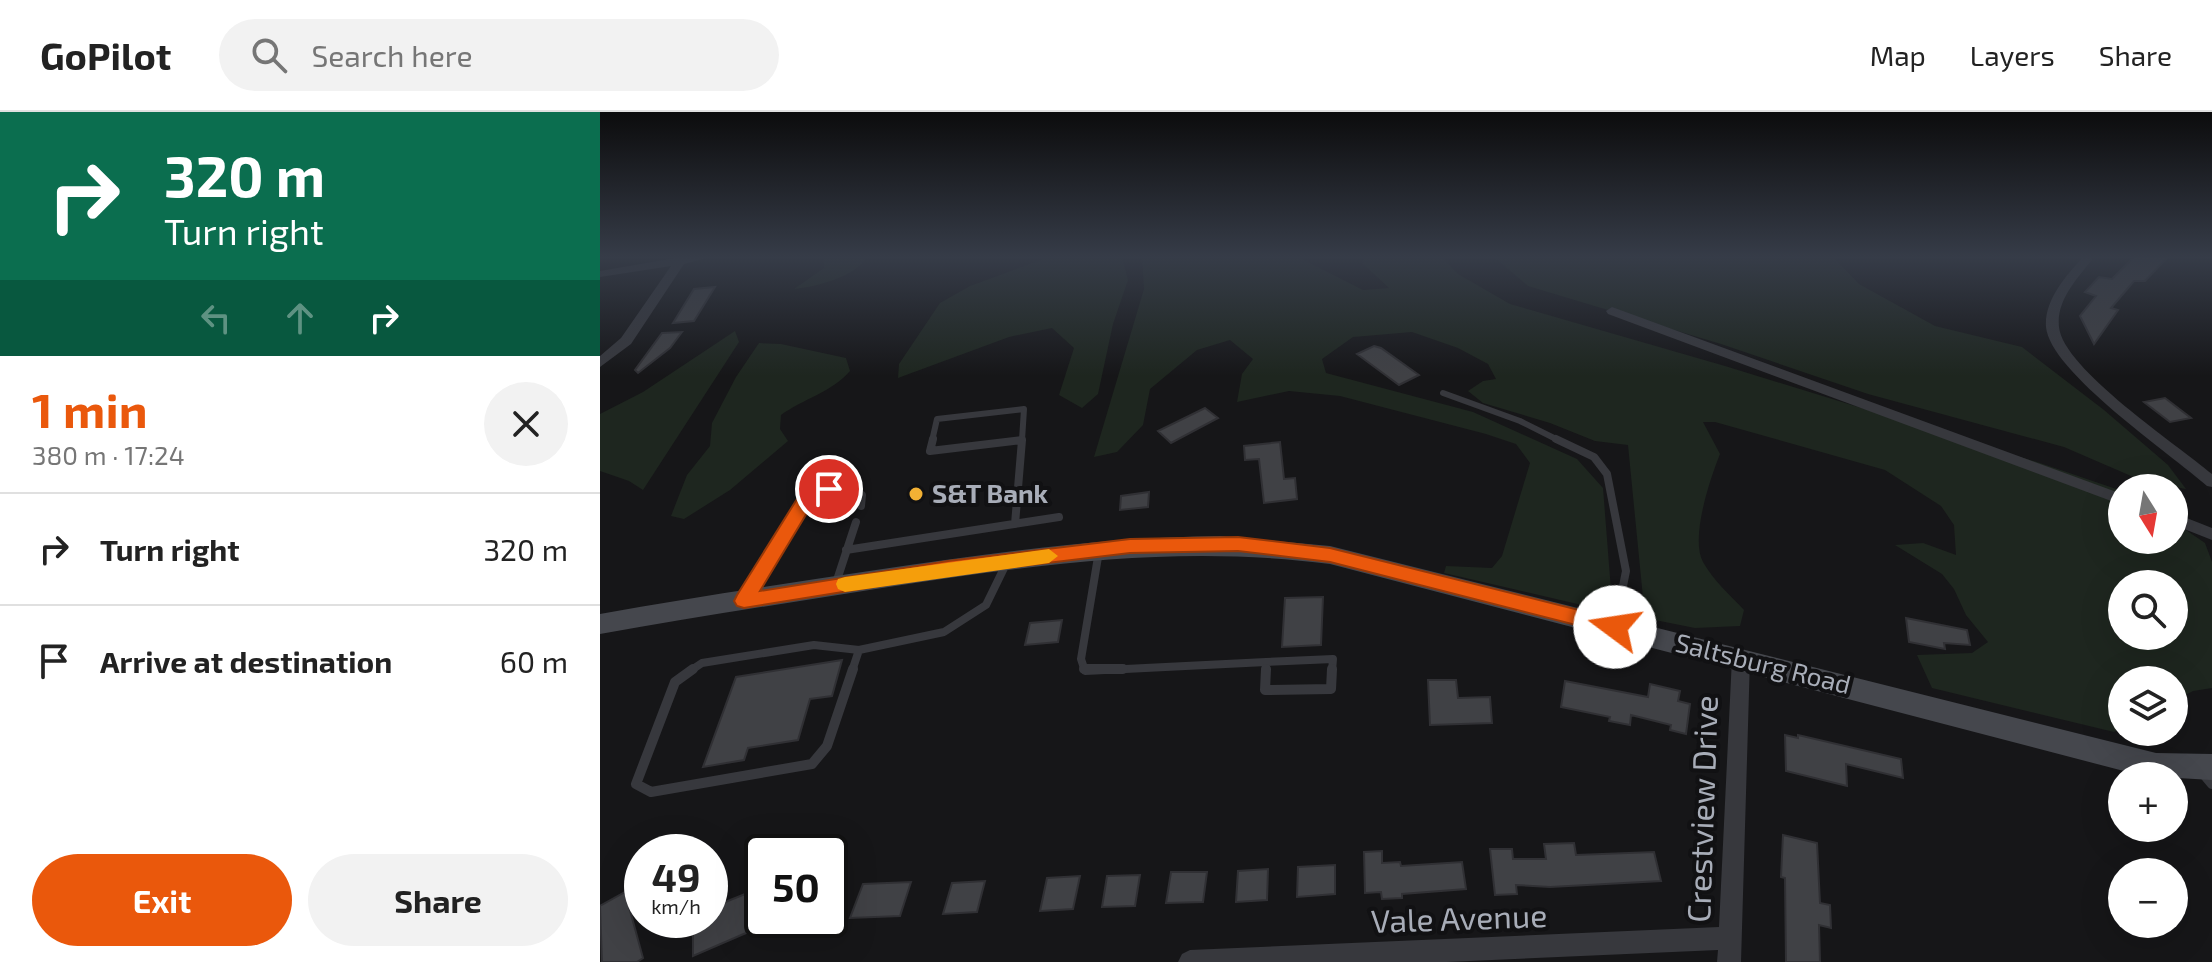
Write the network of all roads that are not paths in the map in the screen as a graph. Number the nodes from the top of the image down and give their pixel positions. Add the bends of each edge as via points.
1 (656, 297) edge
2 (2061, 297) edge
3 (1612, 311) dead end
4 (600, 363) edge
5 (1443, 393) dead end
6 (1022, 440) junction
7 (2212, 482) edge
8 (2108, 495) edge
9 (861, 506) dead end
10 (1059, 517) dead end
11 (856, 522) dead end
12 (1015, 524) junction
13 (2188, 525) edge
14 (2212, 534) edge
15 (846, 550) junction
16 (1099, 550) junction
17 (1007, 561) junction
18 (835, 586) junction
19 (744, 601) junction
20 (600, 624) edge
21 (1615, 627) junction
22 (859, 650) junction
23 (1741, 658) junction
24 (1266, 660) junction
25 (2208, 773) edge
26 (1729, 938) junction
27 (1190, 962) edge
28 (1729, 962) edge

1 - 4 street via 626,341
2 - 7 street via 2054,337 2065,355
3 - 8 street
5 - 21 lane via 1520,421 1594,457 1607,474 1626,571
6 - 6 lane via 1024,409 937,419 930,451
6 - 12 lane
9 - 19 lane via 862,495 844,487 804,503
10 - 12 lane
11 - 15 lane
12 - 15 lane
13 - 14 street
15 - 18 lane
16 - 17 main road, Saltsburg Road
16 - 21 main road, Saltsburg Road via 1186,544 1285,547
16 - 24 lane via 1081,659 1085,671
17 - 18 main road, Saltsburg Road
17 - 22 lane via 986,605 944,632
18 - 19 main road, Saltsburg Road
19 - 20 main road, Saltsburg Road
21 - 23 main road, Saltsburg Road
22 - 22 lane via 814,645 702,663 675,682 636,784 651,792 812,764 827,746
23 - 25 main road, Saltsburg Road via 2156,766
23 - 26 street, Crestview Drive
24 - 24 lane via 1333,659 1331,689 1265,690
26 - 27 street, Vale Avenue
26 - 28 street, Crestview Drive

